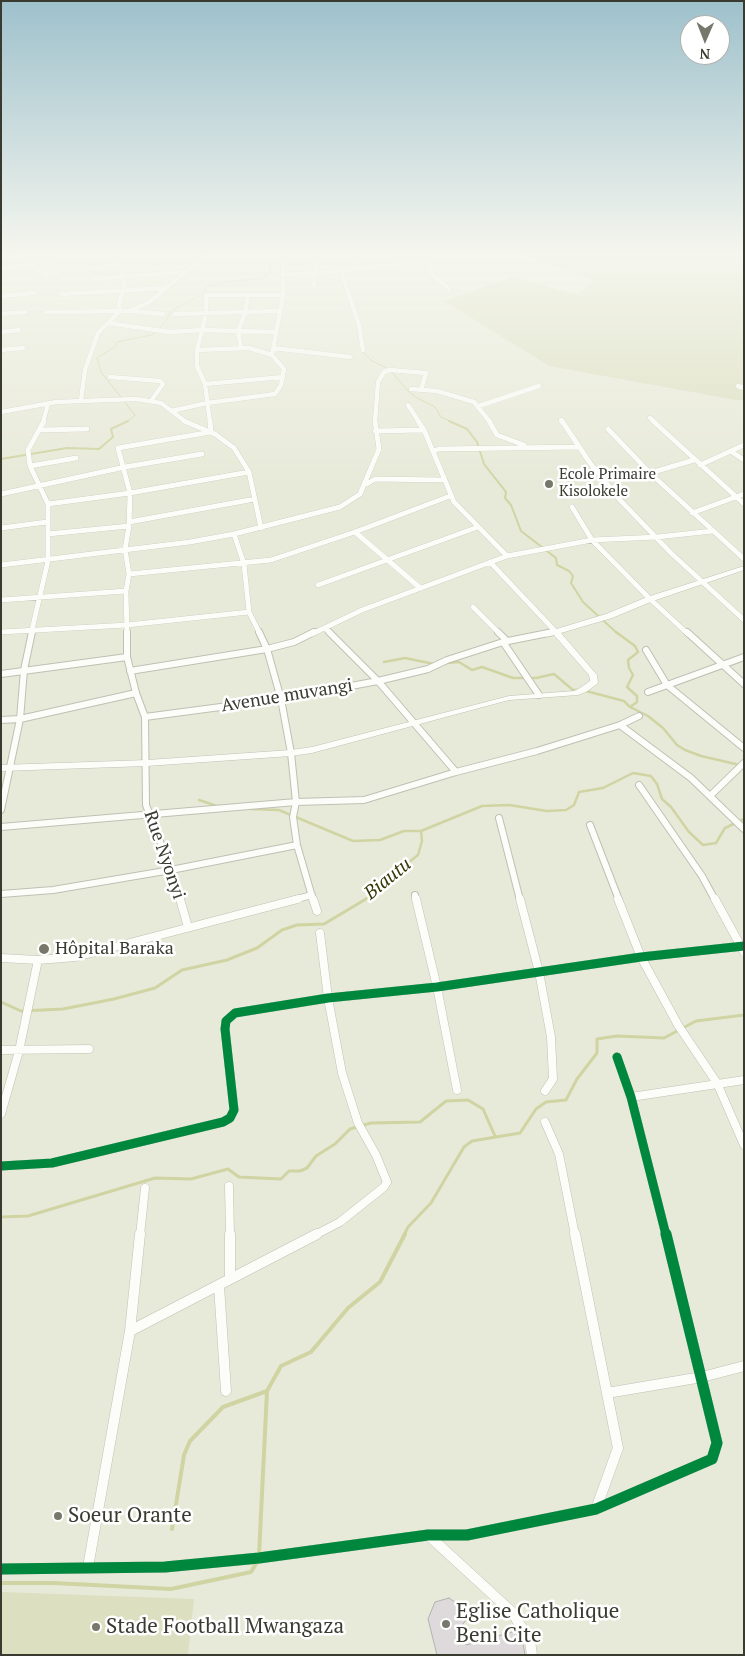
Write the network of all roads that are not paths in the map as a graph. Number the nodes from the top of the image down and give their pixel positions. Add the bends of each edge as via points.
1 (16, 330) edge
2 (101, 330) edge
3 (157, 330) edge
4 (198, 330) edge
5 (203, 330) edge
6 (213, 330) edge
7 (360, 330) edge
8 (238, 331) junction
9 (1, 332) edge
10 (276, 332) joint
11 (23, 348) dead end
12 (241, 348) junction
13 (274, 348) junction
14 (1, 350) edge
15 (197, 350) junction
16 (363, 350) dead end
17 (272, 355) junction
18 (350, 357) dead end
19 (110, 377) dead end
20 (283, 377) junction
21 (205, 384) junction
22 (539, 386) dead end
23 (738, 386) dead end
24 (744, 388) edge
25 (411, 389) dead end
26 (421, 390) junction
27 (81, 400) junction
28 (151, 401) junction
29 (207, 403) junction
30 (48, 404) junction
31 (408, 405) dead end
32 (479, 406) junction
33 (171, 411) junction
34 (1, 412) edge
35 (650, 418) dead end
36 (561, 420) dead end
37 (87, 428) dead end
38 (608, 429) dead end
39 (39, 430) junction
40 (424, 430) junction
41 (375, 431) junction
42 (211, 432) junction
43 (744, 445) edge
44 (526, 447) junction
45 (579, 447) junction
46 (433, 451) junction
47 (732, 452) junction
48 (202, 454) dead end
49 (76, 458) dead end
50 (694, 460) junction
51 (744, 460) edge
52 (700, 465) junction
53 (30, 466) junction
54 (125, 468) junction
55 (249, 472) junction
56 (650, 473) junction
57 (444, 480) junction
58 (40, 485) junction
59 (365, 486) junction
60 (130, 492) junction
61 (1, 494) edge
62 (744, 494) edge
63 (450, 496) junction
64 (734, 497) junction
65 (255, 499) junction
66 (48, 504) junction
67 (744, 504) edge
68 (572, 507) dead end
69 (692, 513) junction
70 (47, 522) junction
71 (129, 524) junction
72 (478, 527) junction
73 (1, 528) edge
74 (261, 528) junction
75 (713, 531) junction
76 (356, 532) junction
77 (48, 534) junction
78 (234, 534) junction
79 (657, 537) junction
80 (592, 540) junction
81 (125, 549) junction
82 (507, 556) junction
83 (744, 559) edge
84 (388, 560) junction
85 (48, 561) junction
86 (490, 562) junction
87 (244, 564) junction
88 (1, 565) edge
89 (744, 568) edge
90 (128, 574) junction
91 (701, 582) junction
92 (318, 585) dead end
93 (419, 587) junction
94 (126, 591) junction
95 (38, 596) junction
96 (650, 599) junction
97 (1, 600) edge
98 (472, 607) dead end
99 (249, 612) junction
100 (744, 620) edge
101 (126, 625) junction
102 (325, 628) junction
103 (32, 630) junction
104 (1, 632) edge
105 (556, 632) junction
106 (505, 641) junction
107 (267, 649) junction
108 (646, 650) dead end
109 (127, 657) junction
110 (744, 657) edge
111 (724, 666) junction
112 (24, 670) junction
113 (130, 671) junction
114 (1, 674) edge
115 (378, 681) junction
116 (744, 684) edge
117 (667, 685) junction
118 (648, 692) dead end
119 (136, 694) junction
120 (539, 695) junction
121 (281, 699) junction
122 (639, 716) dead end
123 (145, 717) junction
124 (20, 719) junction
125 (1, 720) edge
126 (413, 724) junction
127 (620, 725) junction
128 (744, 748) edge
129 (291, 753) junction
130 (744, 763) edge
131 (147, 764) junction
132 (1, 768) edge
133 (11, 768) junction
134 (456, 772) junction
135 (639, 785) dead end
136 (711, 796) junction
137 (296, 802) junction
138 (1, 810) edge
139 (150, 815) junction
140 (499, 818) dead end
141 (1, 826) edge
142 (590, 826) dead end
143 (743, 828) edge
144 (297, 845) junction
145 (171, 870) junction
146 (1, 894) edge
147 (312, 895) junction
148 (415, 895) dead end
149 (317, 910) dead end
150 (188, 927) junction
151 (320, 933) dead end
152 (743, 948) edge
153 (641, 957) junction
154 (1, 958) edge
155 (38, 960) junction
156 (539, 972) junction
157 (437, 987) junction
158 (328, 998) junction
159 (89, 1049) dead end
160 (1, 1050) edge
161 (19, 1052) junction
162 (617, 1057) dead end
163 (744, 1080) edge
164 (717, 1083) junction
165 (457, 1090) dead end
166 (545, 1091) dead end
167 (631, 1097) junction
168 (1, 1114) edge
169 (545, 1122) dead end
170 (744, 1145) edge
171 (1, 1166) edge
172 (228, 1186) dead end
173 (145, 1188) dead end
174 (230, 1279) junction
175 (218, 1286) junction
176 (130, 1331) junction
177 (744, 1366) edge
178 (702, 1377) junction
179 (226, 1391) dead end
180 (607, 1393) junction
181 (596, 1509) junction
182 (428, 1535) junction
183 (88, 1567) junction
184 (1, 1568) edge
185 (532, 1655) edge

1 - 9 street
2 - 27 street via 85,370
3 - 4 street
5 - 15 street
6 - 8 street
7 - 16 street
8 - 10 street
8 - 12 street
10 - 13 street
11 - 14 street
12 - 15 street
12 - 17 street
13 - 17 street
13 - 18 street
15 - 21 street via 197,366
17 - 20 street via 284,369
19 - 28 street via 160,381 163,384
20 - 21 street
20 - 29 street via 282,385 275,394
21 - 29 street
22 - 32 street
23 - 24 street
25 - 26 street
26 - 32 street via 454,395
26 - 41 street via 426,373 384,372 378,382
27 - 28 street
27 - 30 street
28 - 33 street via 161,403
29 - 33 street
29 - 42 street
30 - 34 street
30 - 39 street
31 - 40 street
32 - 44 street via 497,435
33 - 42 street via 193,426
35 - 50 street
36 - 45 street
37 - 39 street
38 - 56 street
39 - 53 street via 28,450
40 - 41 street
40 - 46 street
41 - 59 street via 379,449
42 - 54 street, Rue Nyonyi via 118,448
42 - 55 street via 234,448
43 - 47 street
44 - 45 street
44 - 46 street
45 - 79 street via 620,500
46 - 57 street
47 - 51 street
47 - 52 street
48 - 54 street
49 - 53 street
50 - 52 street
50 - 56 street
52 - 64 street
53 - 58 street
54 - 58 street
54 - 60 street, Rue Nyonyi
55 - 60 street
55 - 65 street
56 - 69 street
57 - 59 street via 375,479
57 - 63 street
58 - 61 street
58 - 66 street
59 - 74 street via 360,494 340,507
60 - 66 street
60 - 71 street, Rue Nyonyi
62 - 64 street
63 - 72 street
63 - 76 street
64 - 67 street
64 - 69 street
65 - 71 street
65 - 74 street
66 - 70 street
68 - 80 street
69 - 75 street
70 - 73 street
70 - 77 street
71 - 77 street
71 - 81 street, Rue Nyonyi
72 - 82 street
72 - 84 street
74 - 78 street
75 - 79 street
75 - 83 street
76 - 84 street
76 - 87 street via 271,560
77 - 85 street
78 - 81 street
78 - 87 street
79 - 80 street
79 - 91 street
80 - 82 street
80 - 96 street
81 - 85 street
81 - 90 street, Rue Nyonyi
82 - 86 street
84 - 92 street
84 - 93 street
85 - 88 street
85 - 95 street
86 - 93 street
86 - 105 street
87 - 90 street
87 - 99 street
89 - 91 street
90 - 94 street, Rue Nyonyi
91 - 96 street
91 - 100 street
93 - 102 street
94 - 95 street
94 - 101 street, Rue Nyonyi
95 - 97 street
95 - 103 street
96 - 105 street
96 - 111 street
98 - 106 street
99 - 101 street
99 - 107 street
101 - 103 street
101 - 109 street, Rue Nyonyi
102 - 107 street via 294,642
102 - 115 street
103 - 104 street
103 - 112 street
105 - 106 street, Avenue muvangi
105 - 120 street via 593,675 594,682 575,693
106 - 115 street, Avenue muvangi via 428,669
106 - 120 street
107 - 113 street
107 - 121 street
108 - 117 street
109 - 112 street
109 - 113 street, Rue Nyonyi
110 - 111 street
111 - 116 street
111 - 117 street
112 - 114 street
112 - 124 street
113 - 119 street, Rue Nyonyi
115 - 121 street, Avenue muvangi
115 - 126 street
117 - 118 street
117 - 128 street
119 - 123 street, Rue Nyonyi
119 - 124 street
120 - 126 street via 509,698
121 - 123 street, Avenue muvangi
121 - 129 street
122 - 127 street
123 - 131 street, Rue Nyonyi
124 - 125 street
124 - 133 street
126 - 129 street
126 - 134 street
127 - 134 street
127 - 136 street
129 - 131 street
129 - 137 street
130 - 136 street
131 - 133 street
131 - 139 street, Rue Nyonyi via 146,805
132 - 133 street
133 - 138 street
134 - 137 street via 364,800
135 - 152 street via 702,876
136 - 143 street
137 - 139 street
137 - 144 street
139 - 141 street
139 - 145 street, Rue Nyonyi
140 - 156 street
142 - 153 street
144 - 145 street
144 - 147 street
145 - 146 street via 53,890
145 - 150 street, Rue Nyonyi
147 - 149 street
147 - 150 street
148 - 157 street
150 - 155 street via 76,957
151 - 158 street
152 - 153 street
153 - 156 street
153 - 164 street
154 - 155 street
155 - 161 street
156 - 157 street
156 - 166 street via 553,1079
157 - 158 street
157 - 165 street
158 - 171 street via 235,1014 226,1021 234,1110 223,1122 52,1164
158 - 174 street via 342,1073 360,1126 387,1182 340,1222
159 - 161 street
160 - 161 street
161 - 168 street
162 - 167 street
163 - 164 street
164 - 167 street
164 - 170 street
167 - 178 street
169 - 180 street via 559,1154
172 - 174 street
173 - 176 street
174 - 175 street
175 - 176 street
175 - 179 street
176 - 183 street
177 - 178 street
178 - 180 street
178 - 181 street via 716,1443 712,1459
180 - 181 street via 618,1448
181 - 182 street via 467,1535
182 - 183 street via 166,1567
182 - 185 street via 512,1612 530,1640
183 - 184 street

